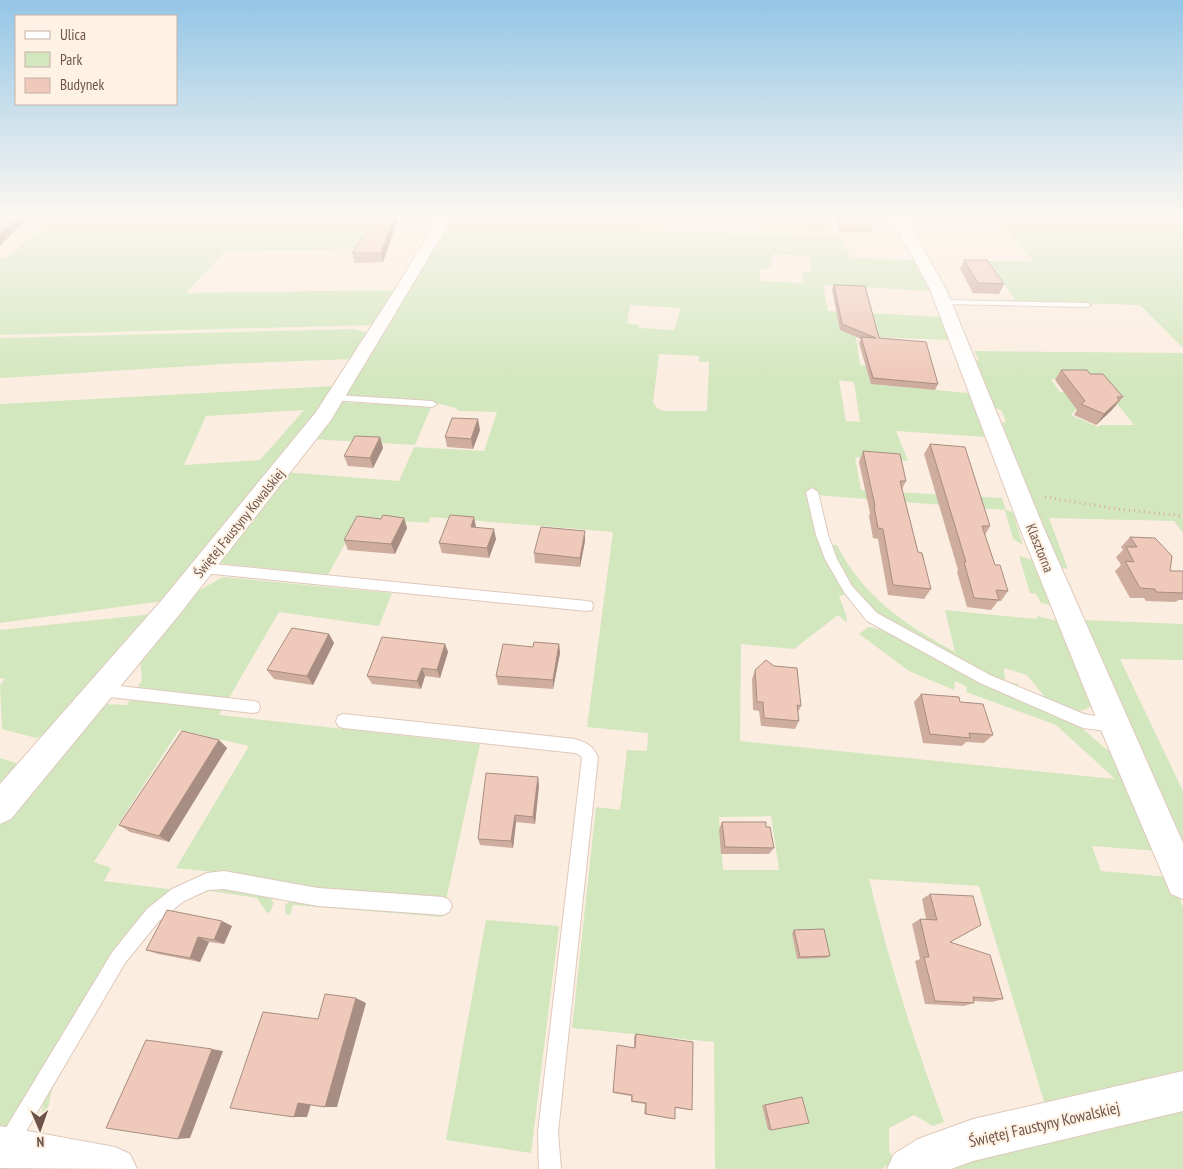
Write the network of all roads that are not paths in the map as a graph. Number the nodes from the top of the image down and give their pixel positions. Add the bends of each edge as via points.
1 (415, 269) edge
2 (927, 269) edge
3 (943, 302) junction
4 (1088, 305) dead end
5 (336, 398) junction
6 (432, 404) dead end
7 (812, 492) dead end
8 (203, 568) junction
9 (587, 606) dead end
10 (101, 690) junction
11 (253, 707) dead end
12 (343, 721) dead end
13 (1114, 726) junction
14 (0, 808) edge
15 (1183, 882) edge
16 (443, 906) dead end
17 (1183, 1091) edge
18 (2, 1148) edge
19 (115, 1169) edge
20 (550, 1169) edge
21 (909, 1169) edge

1 - 5 street, Świętej Faustyny Kowalskiej
2 - 3 street, Klasztorna
3 - 4 lane
3 - 13 street, Klasztorna
5 - 6 lane
5 - 8 street, Świętej Faustyny Kowalskiej
7 - 13 lane via 831,559 848,590 872,617 986,679 1083,721
8 - 9 lane
8 - 10 street, Świętej Faustyny Kowalskiej
10 - 11 lane
10 - 14 street, Świętej Faustyny Kowalskiej
12 - 20 lane via 575,746 584,749 590,757 548,1132
13 - 15 street, Klasztorna
16 - 18 lane via 324,897 224,880 207,882 178,894 145,924 119,958
17 - 21 street, Świętej Faustyny Kowalskiej via 961,1143
18 - 19 street

